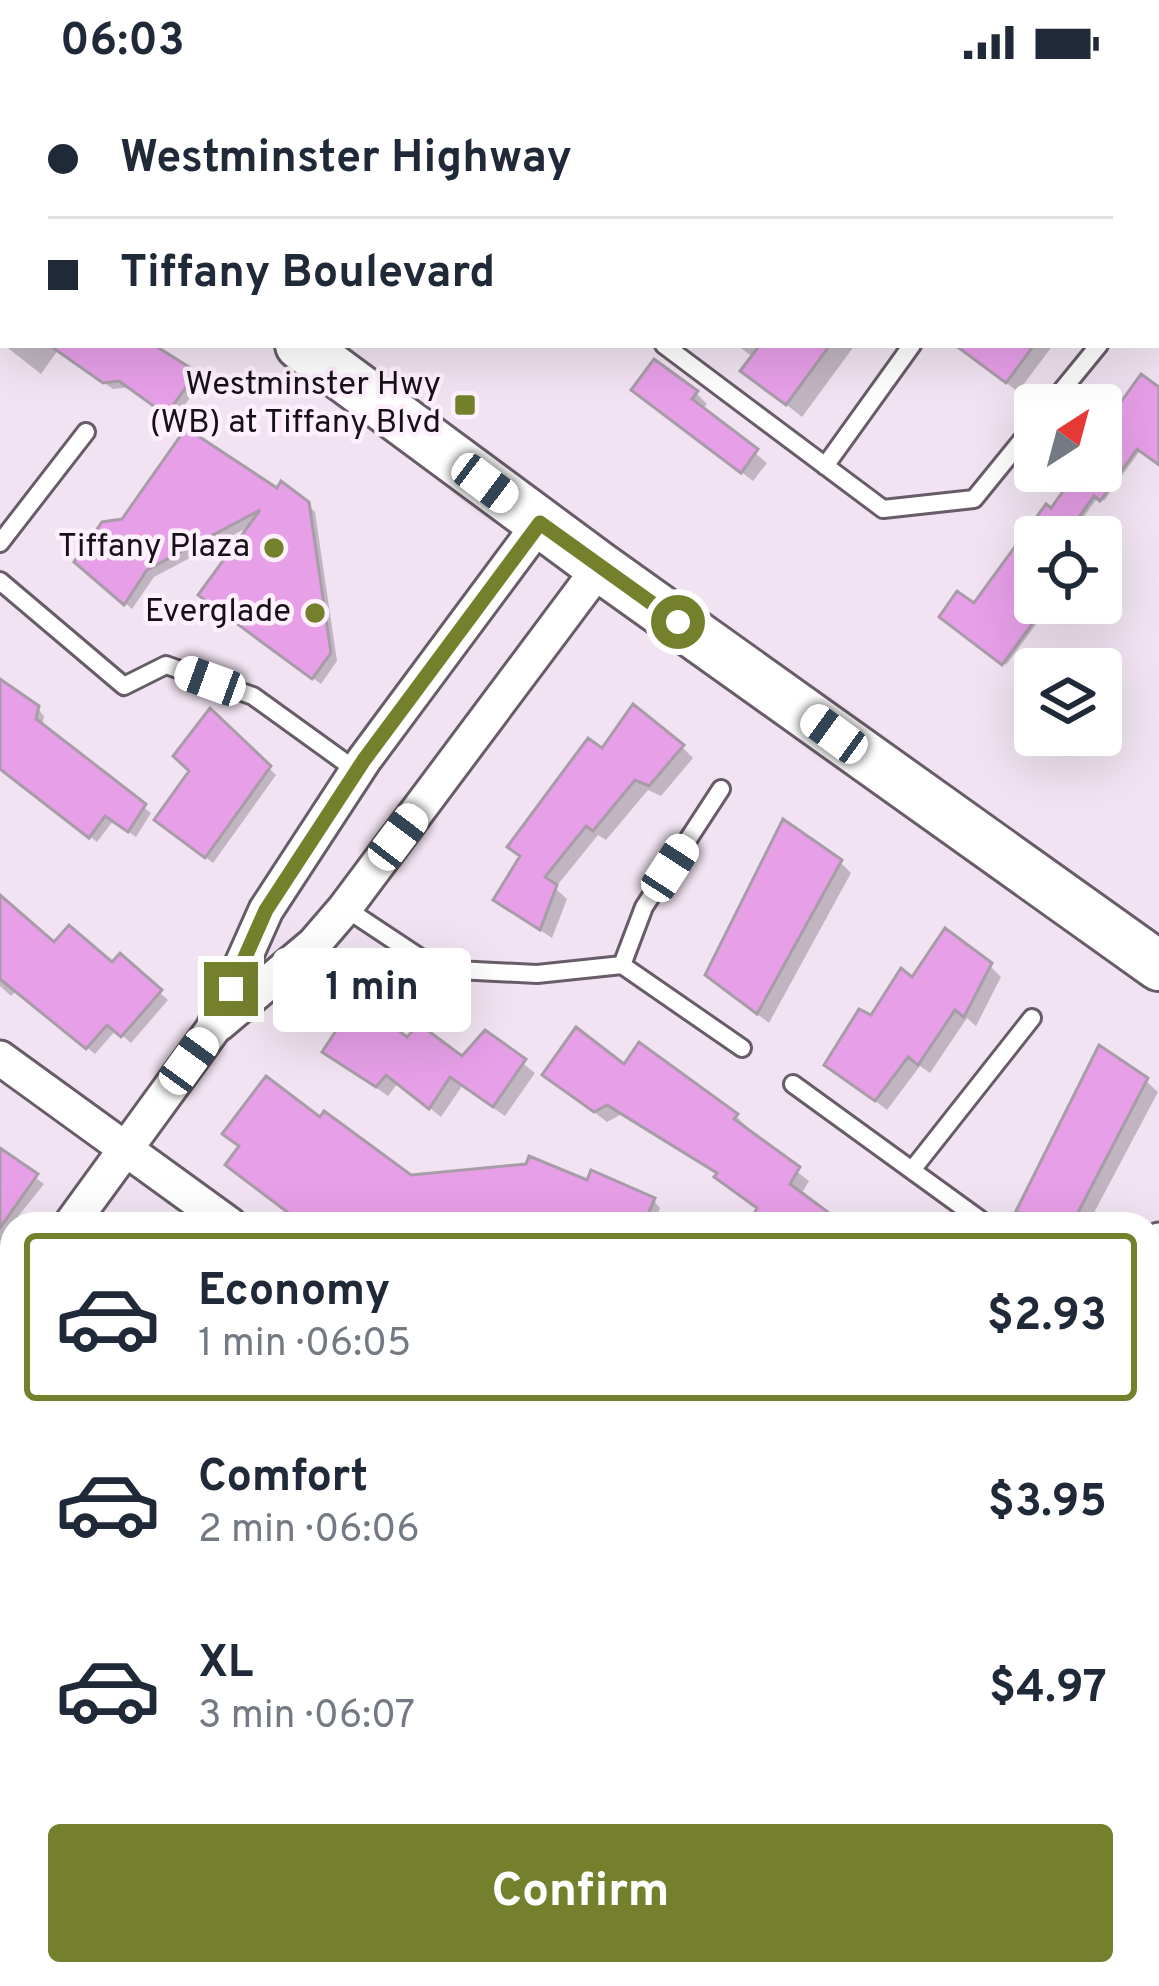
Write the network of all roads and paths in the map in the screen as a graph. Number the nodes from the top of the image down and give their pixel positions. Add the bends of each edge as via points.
1 (304, 348) edge
2 (668, 348) edge
3 (910, 348) edge
4 (1097, 348) edge
5 (1067, 384) edge
6 (86, 432) dead end
7 (1014, 450) edge
8 (825, 466) junction
9 (540, 523) junction
10 (0, 543) edge
11 (600, 567) junction
12 (0, 581) edge
13 (357, 771) junction
14 (721, 789) dead end
15 (345, 908) junction
16 (622, 965) junction
17 (1159, 966) edge
18 (1032, 1018) dead end
19 (213, 1029) junction
20 (742, 1048) dead end
21 (0, 1058) edge
22 (793, 1084) dead end
23 (125, 1148) junction
24 (912, 1170) junction
25 (80, 1212) edge
26 (213, 1212) edge
27 (970, 1212) edge

1 - 9 main road
2 - 8 lane
3 - 8 lane
4 - 5 lane
6 - 10 lane
7 - 8 lane via 974,500 884,509
9 - 11 main road
9 - 13 street
11 - 15 street
11 - 17 main road
12 - 13 lane via 124,686 166,665 253,696
13 - 19 street via 266,910
14 - 16 lane via 644,907
15 - 16 lane via 437,969 537,974
15 - 19 street
16 - 20 lane
18 - 24 lane
19 - 23 street
21 - 23 street
22 - 24 lane
23 - 25 street
23 - 26 street
24 - 27 lane

